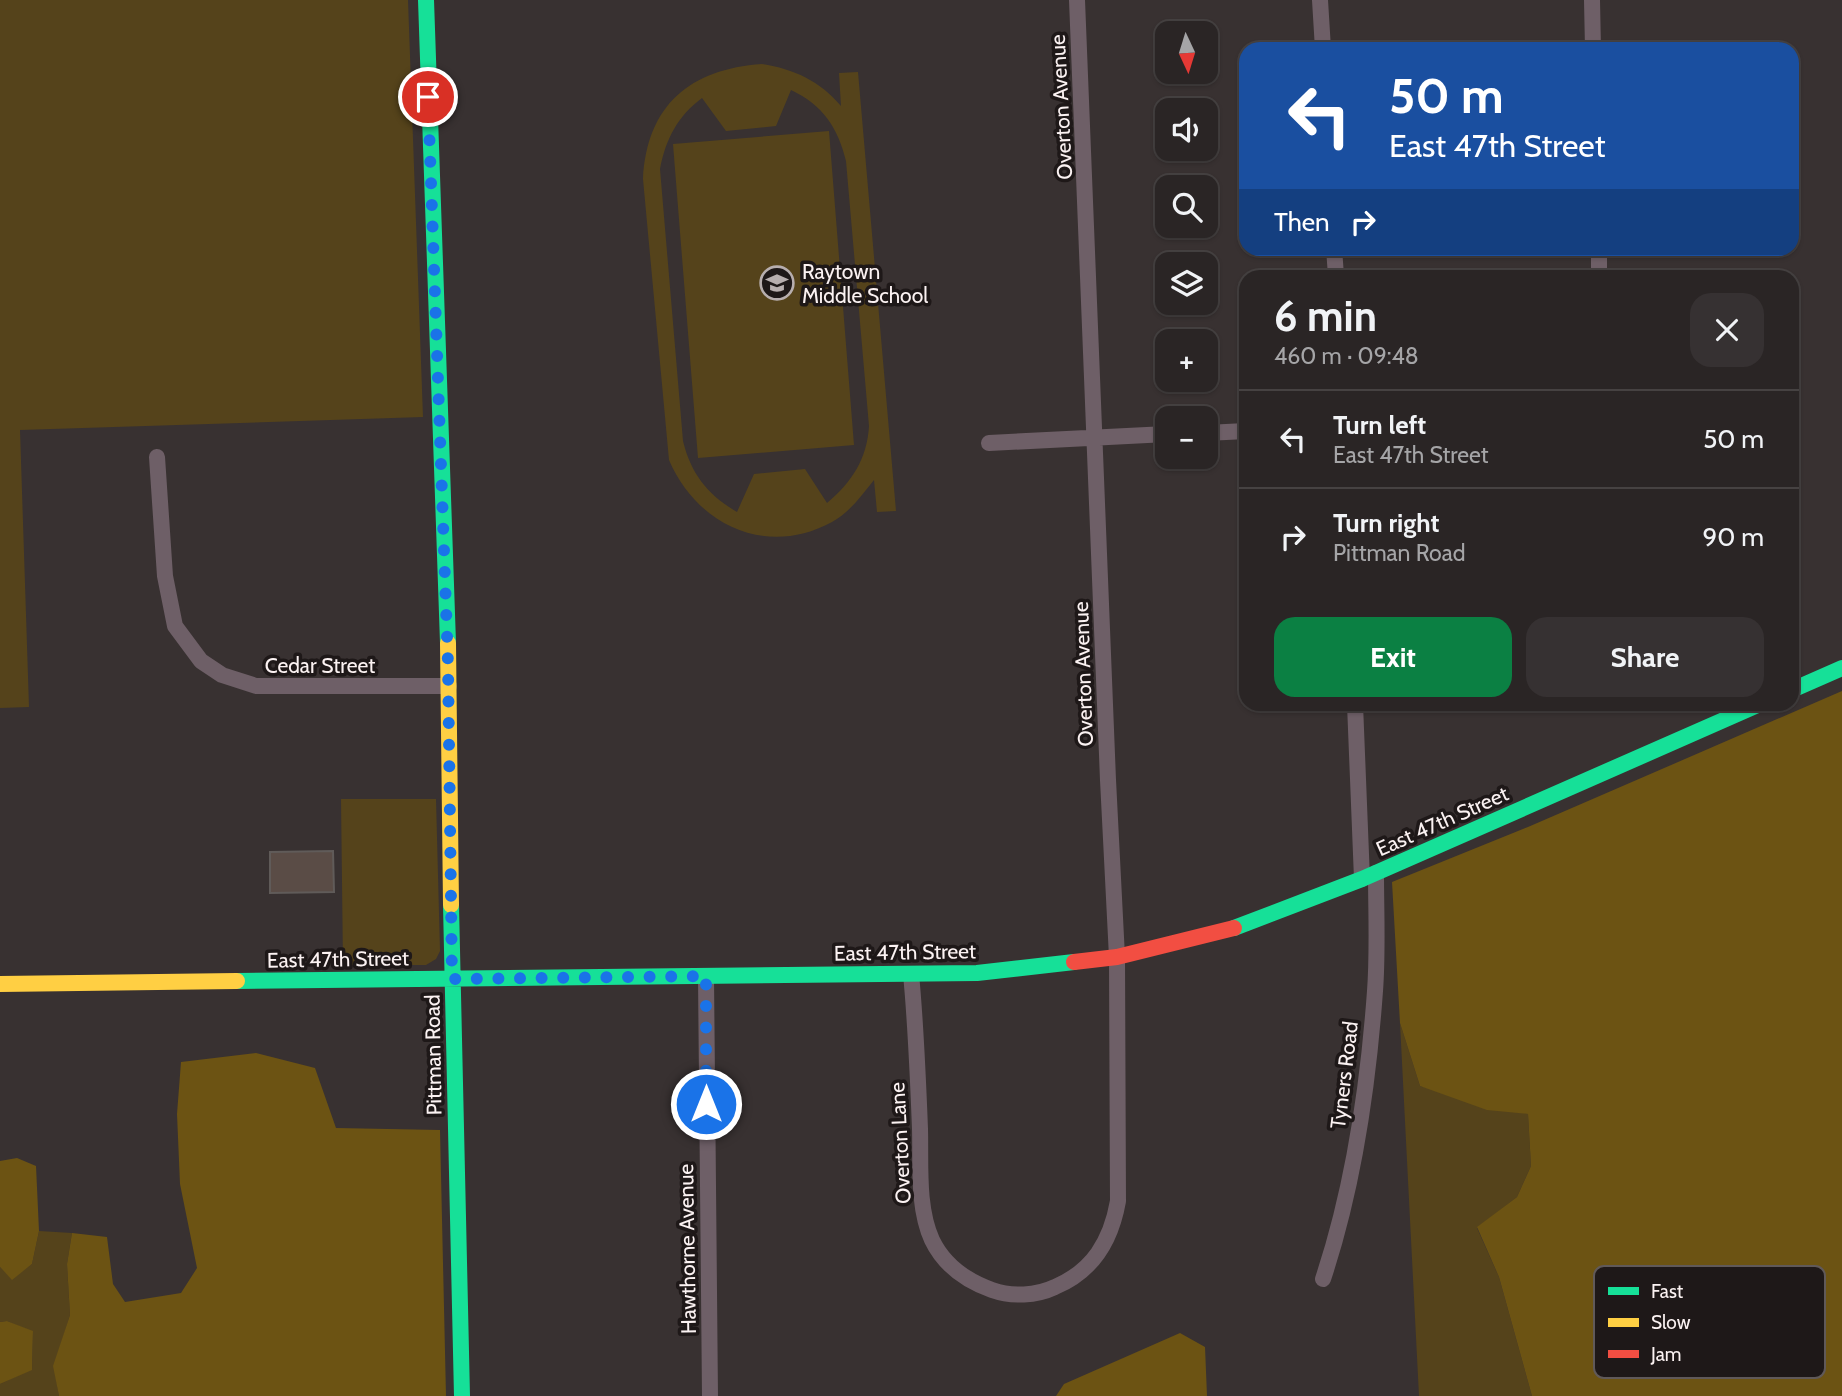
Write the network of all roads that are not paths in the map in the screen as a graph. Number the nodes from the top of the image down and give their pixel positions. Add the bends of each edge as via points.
1 (426, 0) edge
2 (1077, 0) edge
3 (1320, 0) edge
4 (1592, 0) edge
5 (1323, 42) edge
6 (1593, 42) edge
7 (1239, 431) edge
8 (1218, 432) edge
9 (1155, 434) edge
10 (1095, 437) junction
11 (989, 443) dead end
12 (157, 457) dead end
13 (1842, 668) edge
14 (449, 686) junction
15 (1799, 687) edge
16 (1356, 711) edge
17 (1744, 711) edge
18 (1369, 876) junction
19 (1118, 957) junction
20 (911, 974) junction
21 (706, 976) junction
22 (452, 979) junction
23 (0, 984) edge
24 (1322, 1279) dead end
25 (1024, 1294) joint
26 (462, 1396) edge
27 (710, 1396) edge

1 - 14 main road, Pittman Road
2 - 10 street, Overton Avenue
3 - 5 street
4 - 6 street
7 - 8 street
9 - 10 street
10 - 11 street
10 - 19 street, Overton Avenue
12 - 14 street, Cedar Street via 165,576 175,626 201,661 222,676 256,686
13 - 15 main road
14 - 22 main road, Pittman Road
16 - 18 street, Tyners Road
17 - 18 main road, East 47th Street
18 - 19 main road, East 47th Street via 1241,926
18 - 24 street, Tyners Road via 1375,989 1363,1106 1342,1220
19 - 20 main road, East 47th Street via 977,973
19 - 25 street, Overton Avenue via 1118,1202 1114,1225 1083,1272 1048,1291
20 - 21 main road, East 47th Street
20 - 25 street, Overton Lane via 923,1209 932,1240 945,1260 977,1285 1000,1293
21 - 22 main road, East 47th Street
21 - 27 street, Hawthorne Avenue
22 - 23 main road, East 47th Street
22 - 26 main road, Pittman Road

